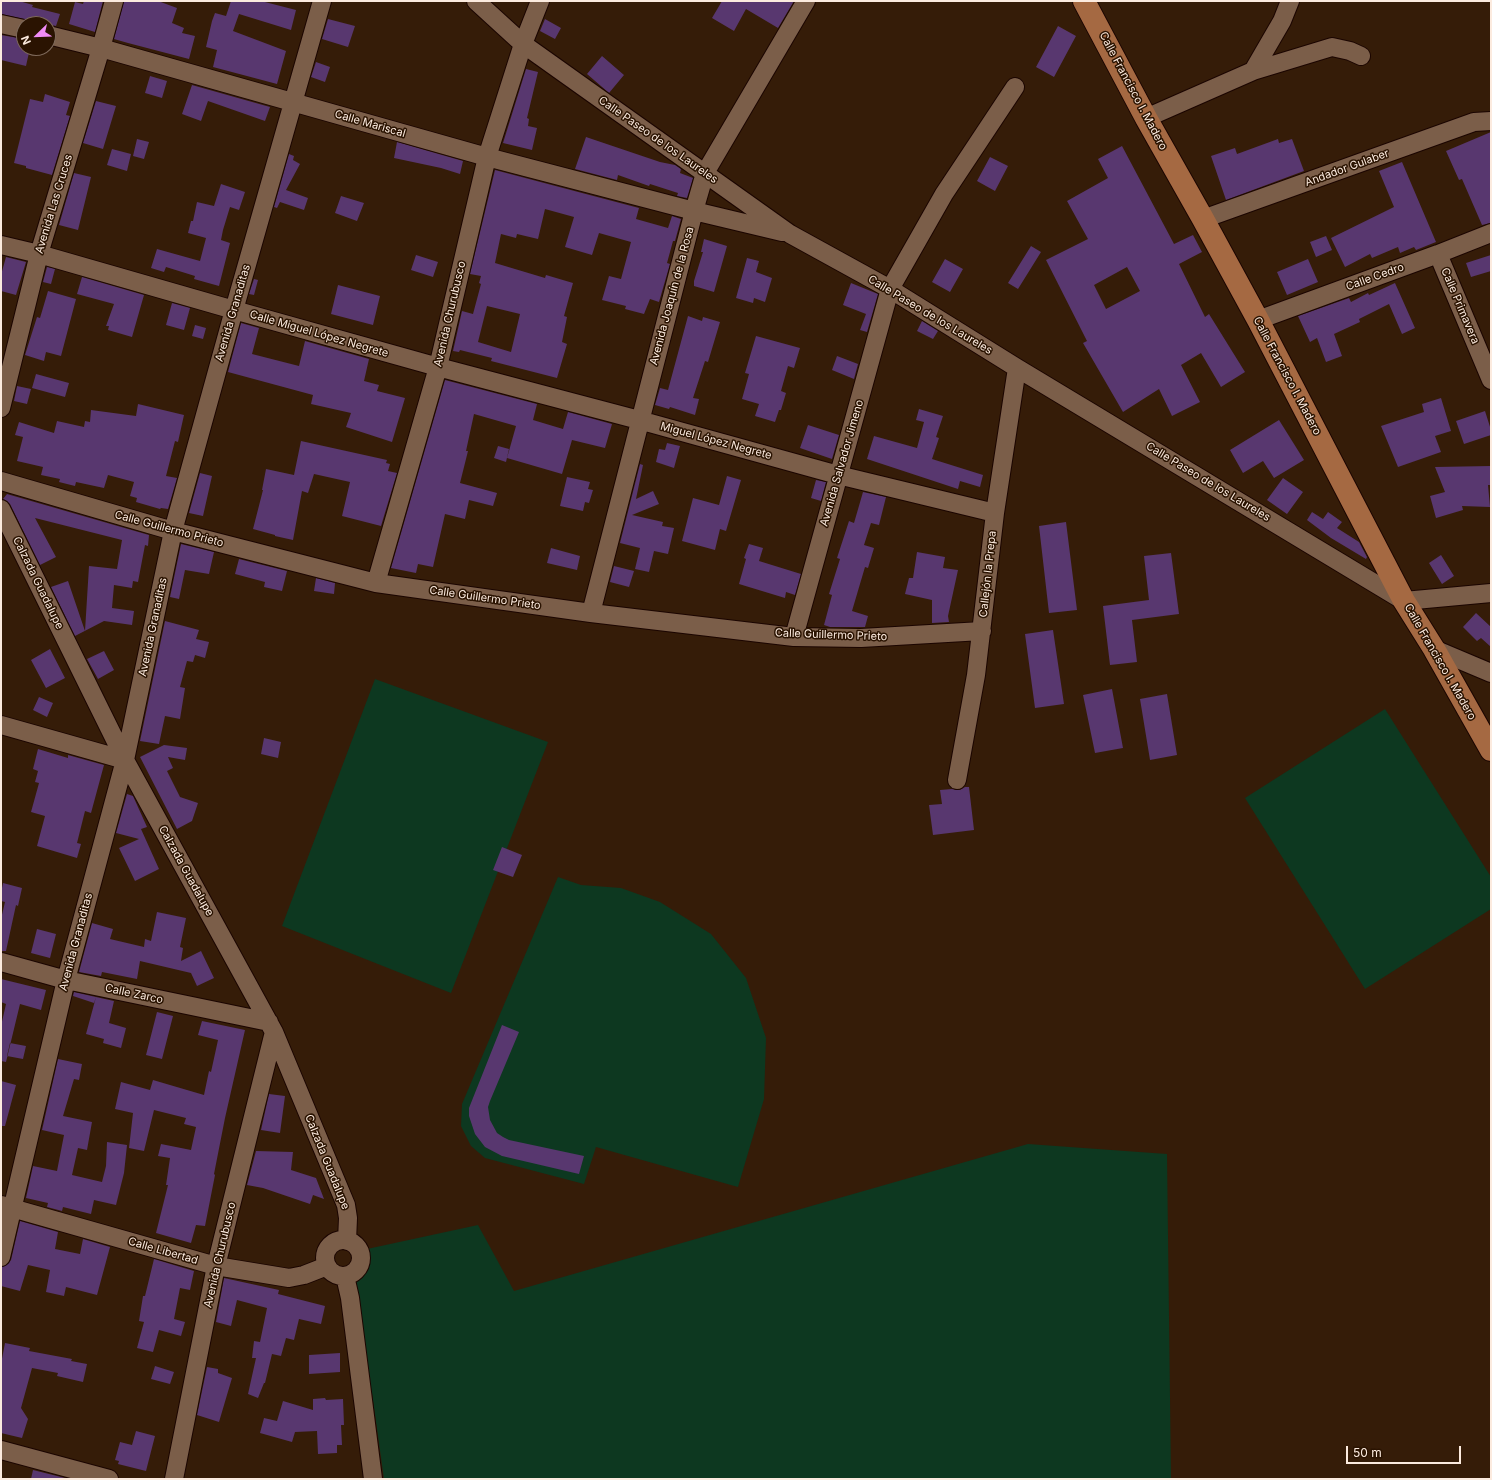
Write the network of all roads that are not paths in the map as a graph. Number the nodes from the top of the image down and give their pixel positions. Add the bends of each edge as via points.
1 (114, 1) edge
2 (322, 1) edge
3 (476, 1) edge
4 (540, 1) edge
5 (806, 1) edge
6 (1084, 1) edge
7 (1290, 1) edge
8 (1, 24) edge
9 (16, 27) edge
10 (56, 37) edge
11 (523, 44) junction
12 (101, 48) junction
13 (1361, 56) dead end
14 (1253, 71) junction
15 (1015, 87) dead end
16 (294, 103) junction
17 (1146, 118) junction
18 (1491, 121) edge
19 (487, 156) junction
20 (705, 173) junction
21 (694, 211) junction
22 (1203, 219) junction
23 (1491, 233) edge
24 (790, 234) junction
25 (1, 245) edge
26 (39, 254) junction
27 (1438, 254) junction
28 (890, 289) junction
29 (234, 310) junction
30 (1258, 320) junction
31 (438, 367) junction
32 (1017, 368) junction
33 (1491, 380) edge
34 (1, 408) edge
35 (639, 420) junction
36 (838, 475) junction
37 (1, 481) edge
38 (1, 509) edge
39 (995, 513) junction
40 (173, 531) junction
41 (376, 583) junction
42 (1491, 594) edge
43 (1404, 601) junction
44 (591, 613) junction
45 (982, 631) junction
46 (794, 637) junction
47 (1434, 649) junction
48 (1491, 673) edge
49 (1, 725) edge
50 (1491, 750) edge
51 (125, 760) junction
52 (957, 780) dead end
53 (1, 962) edge
54 (66, 980) junction
55 (271, 1027) junction
56 (7, 1206) edge
57 (347, 1241) junction
58 (1, 1258) edge
59 (216, 1266) junction
60 (327, 1266) junction
61 (345, 1276) junction
62 (1, 1450) edge
63 (109, 1479) edge
64 (174, 1479) edge
65 (374, 1479) edge

1 - 12 street, Avenida Las Cruces
2 - 16 street, Avenida Granaditas
3 - 11 street, Calle Paseo de los Laureles
4 - 11 street, Avenida Churubusco
5 - 20 street, Avenida Joaquín de la Rosa
6 - 17 main road, Calle Francisco I. Madero
7 - 14 street via 1282,21
8 - 9 street
10 - 12 street, Calle Mariscal
11 - 19 street, Avenida Churubusco
11 - 20 street, Calle Paseo de los Laureles
12 - 16 street, Calle Mariscal
12 - 26 street, Avenida Las Cruces
13 - 14 street via 1332,47
14 - 17 street
15 - 28 street, Avenida Salvador Jimeno via 944,194
16 - 19 street, Calle Mariscal
16 - 29 street, Avenida Granaditas
17 - 22 main road, Calle Francisco I. Madero
18 - 22 street, Andador Gulaber via 1474,122
19 - 21 street, Calle Mariscal
19 - 31 street, Avenida Churubusco
20 - 21 street, Avenida Joaquín de la Rosa
20 - 24 street, Calle Paseo de los Laureles
21 - 24 street, Calle Mariscal
21 - 35 street, Avenida Joaquín de la Rosa
22 - 30 main road, Calle Francisco I. Madero
23 - 27 street, Calle Cedro
24 - 28 street, Calle Paseo de los Laureles
25 - 26 street
26 - 29 street, Calle Miguel López Negrete
26 - 34 street, Avenida Las Cruces
27 - 30 street, Calle Cedro
27 - 33 street, Calle Primavera
28 - 32 street, Calle Paseo de los Laureles
28 - 36 street, Avenida Salvador Jimeno
29 - 31 street, Calle Miguel López Negrete
29 - 40 street, Avenida Granaditas
30 - 43 main road, Calle Francisco I. Madero
31 - 35 street, Miguel López Negrete
31 - 41 street, Avenida Churubusco
32 - 39 street, Callejón la Prepa
32 - 43 street, Calle Paseo de los Laureles
35 - 36 street, Miguel López Negrete
35 - 44 street, Avenida Joaquín de la Rosa
36 - 39 street, Miguel López Negrete
36 - 46 street, Avenida Salvador Jimeno
37 - 40 street, Calle Guillermo Prieto
38 - 51 street, Calzada Guadalupe
39 - 45 street, Callejón la Prepa
40 - 41 street, Calle Guillermo Prieto
40 - 51 street, Avenida Granaditas
41 - 44 street, Calle Guillermo Prieto
42 - 43 street
43 - 47 main road, Calle Francisco I. Madero
44 - 46 street, Calle Guillermo Prieto
45 - 46 street, Calle Guillermo Prieto via 907,637
45 - 52 street, Callejón la Prepa
47 - 48 street
47 - 50 main road, Calle Francisco I. Madero
49 - 51 street
51 - 54 street, Avenida Granaditas
51 - 55 street, Calzada Guadalupe
53 - 54 street, Calle Zarco
54 - 55 street, Calle Zarco
54 - 56 street, Avenida Granaditas
55 - 57 street, Calzada Guadalupe via 346,1206
55 - 59 street, Avenida Churubusco
56 - 58 street, Avenida Granaditas
56 - 59 street, Calle Libertad
57 - 60 street via 336,1242 327,1249
57 - 61 street via 357,1248 361,1259 356,1271
59 - 60 street, Calle Libertad via 289,1278
59 - 64 street, Avenida Churubusco
60 - 61 street via 334,1274
61 - 65 street
62 - 63 street

